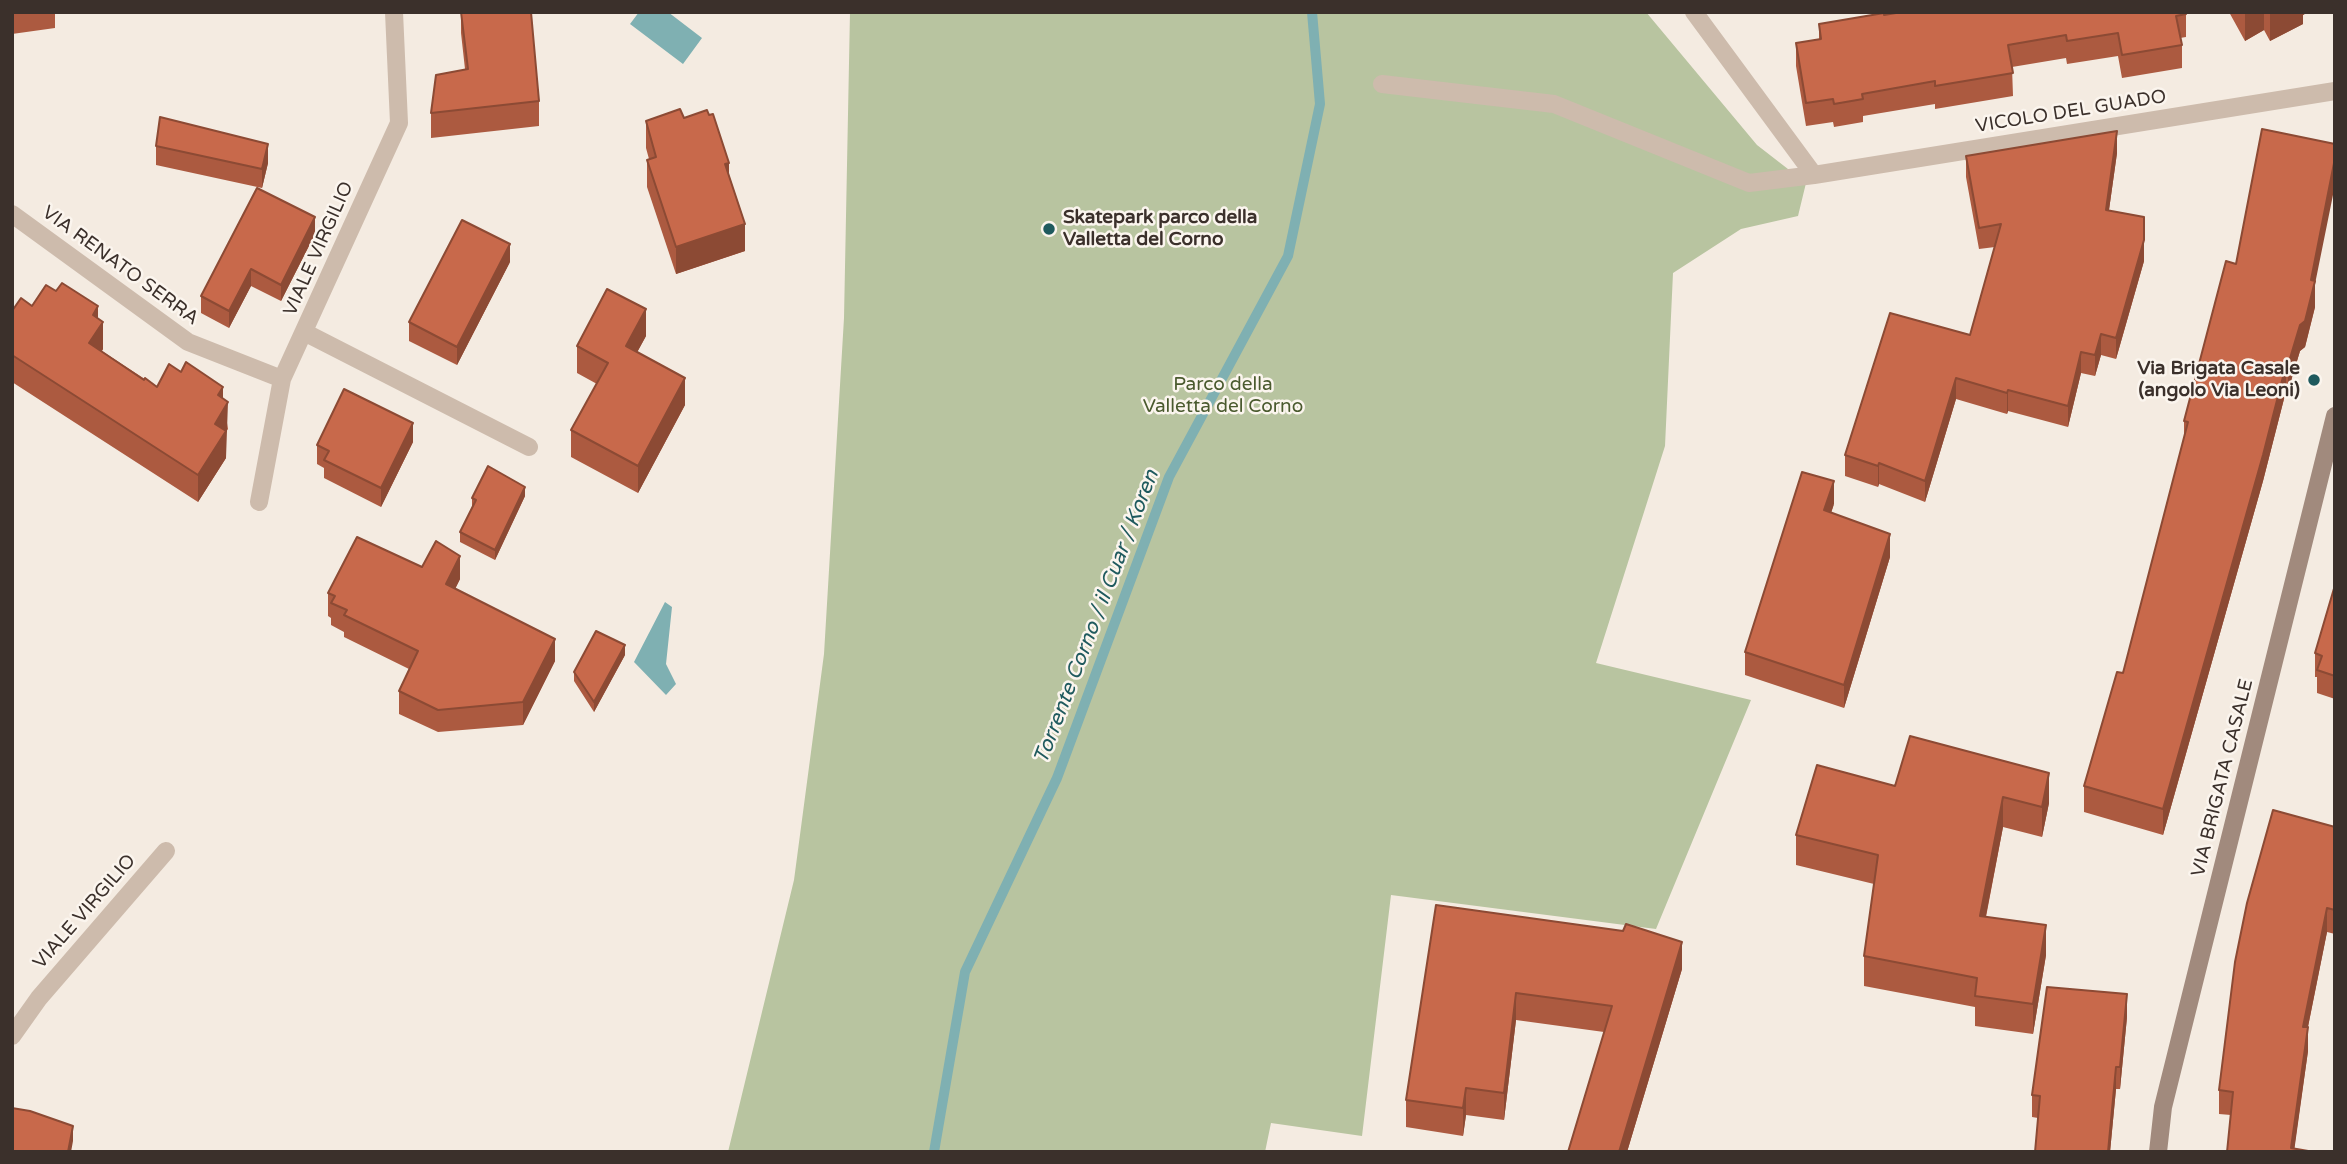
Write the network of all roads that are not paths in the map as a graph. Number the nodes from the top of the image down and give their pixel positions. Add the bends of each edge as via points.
1 (394, 12) edge
2 (1694, 12) edge
3 (1382, 84) dead end
4 (2335, 91) edge
5 (1814, 176) junction
6 (12, 214) edge
7 (304, 332) junction
8 (282, 379) junction
9 (2335, 416) edge
10 (530, 447) dead end
11 (259, 502) dead end
12 (166, 851) dead end
13 (12, 1036) edge
14 (2158, 1152) edge

1 - 7 street, VIALE VIRGILIO via 399,123
2 - 5 street
3 - 5 street, VICOLO DEL GUADO via 1554,104 1749,183
4 - 5 street, VICOLO DEL GUADO
6 - 8 street, VIA RENATO SERRA via 188,342
7 - 8 street, VIALE VIRGILIO
7 - 10 street
8 - 11 street, VIALE VIRGILIO
9 - 14 street, VIA BRIGATA CASALE via 2163,1107
12 - 13 street, VIALE VIRGILIO via 39,998

